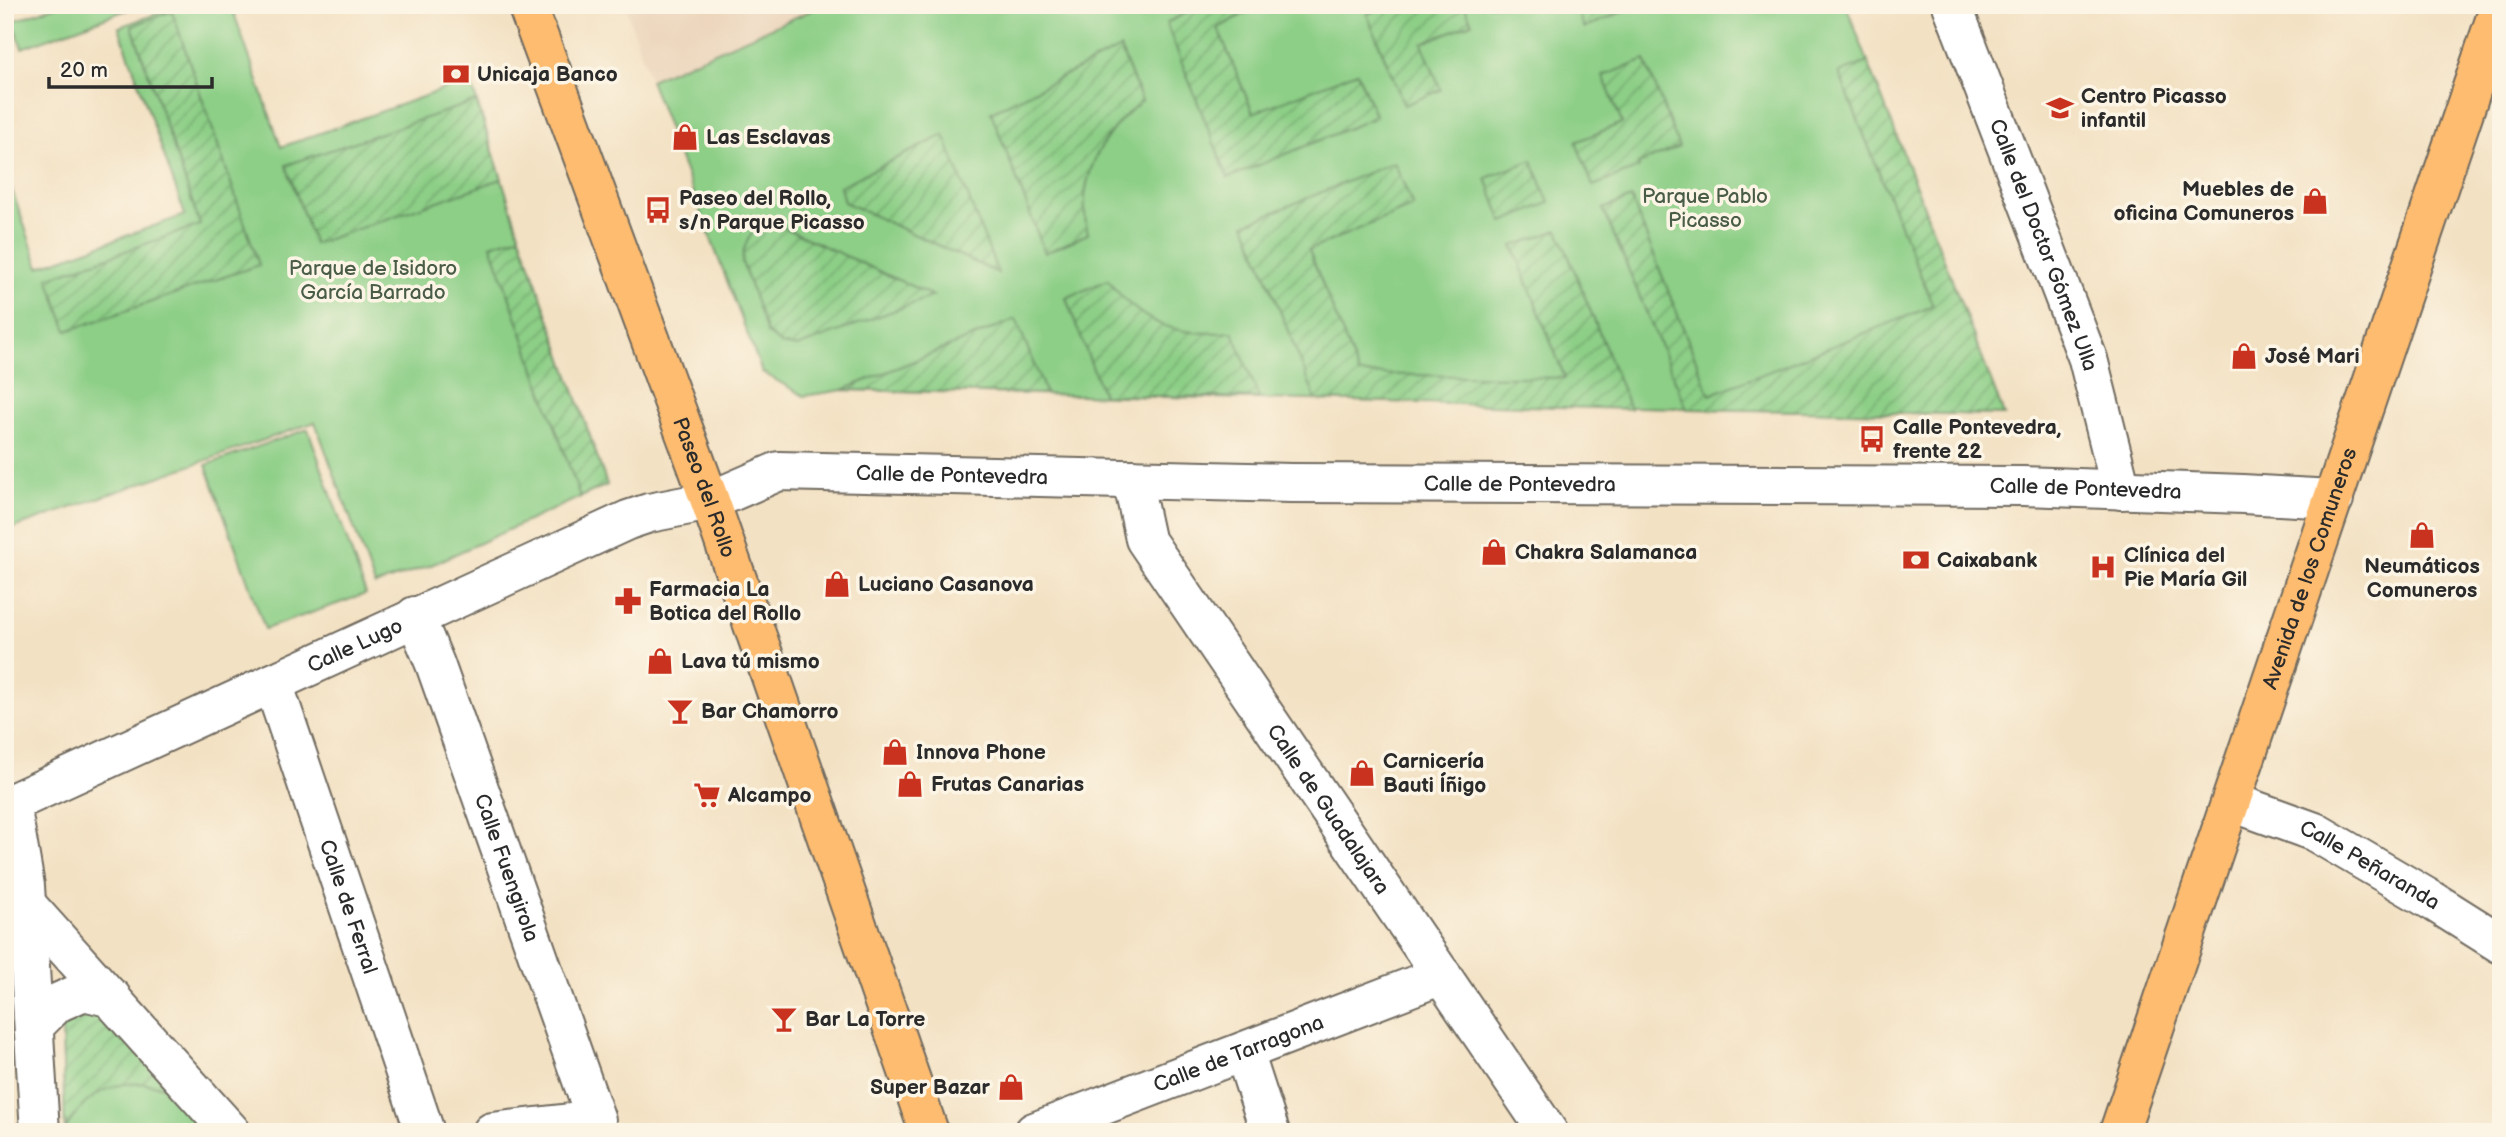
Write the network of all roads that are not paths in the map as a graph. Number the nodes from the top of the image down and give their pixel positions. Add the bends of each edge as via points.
1 (527, 5) edge
2 (1952, 5) edge
3 (2500, 5) edge
4 (1132, 479) junction
5 (2120, 490) junction
6 (2334, 499) junction
7 (710, 501) junction
8 (415, 617) junction
9 (273, 683) junction
10 (2232, 802) junction
11 (8, 805) edge
12 (12, 849) edge
13 (25, 903) junction
14 (2501, 944) edge
15 (1442, 975) junction
16 (112, 998) junction
17 (35, 1025) junction
18 (1244, 1052) junction
19 (40, 1132) edge
20 (231, 1132) edge
21 (425, 1132) edge
22 (492, 1132) edge
23 (929, 1132) edge
24 (1034, 1132) edge
25 (1270, 1132) edge
26 (1548, 1132) edge
27 (2119, 1132) edge

1 - 7 main road, Paseo del Rollo
2 - 5 street, Calle del Doctor Gómez Ulla via 2088,359
3 - 6 main road, Avenida de los Comuneros
4 - 5 street, Calle de Pontevedra
4 - 7 street, Calle de Pontevedra via 779,471
4 - 15 street, Calle de Guadalajara via 1145,539
5 - 6 street, Calle de Pontevedra
6 - 10 main road, Avenida de los Comuneros
7 - 8 street, Calle Lugo via 628,520
7 - 23 main road, Paseo del Rollo
8 - 9 street, Calle Lugo
8 - 22 street, Calle Fuengirola via 596,1120
9 - 11 street, Calle Lugo
9 - 21 street, Calle de Ferral
10 - 14 street, Calle Peñaranda via 2315,832
10 - 27 main road, Avenida de los Comuneros
11 - 12 street
12 - 13 street via 25,887
13 - 16 street
13 - 17 street
15 - 18 street, Calle de Tarragona
15 - 26 street, Calle de Guadalajara
16 - 17 street via 84,990 57,1003
16 - 20 street
17 - 19 street
18 - 24 street, Calle de Tarragona
18 - 25 street

